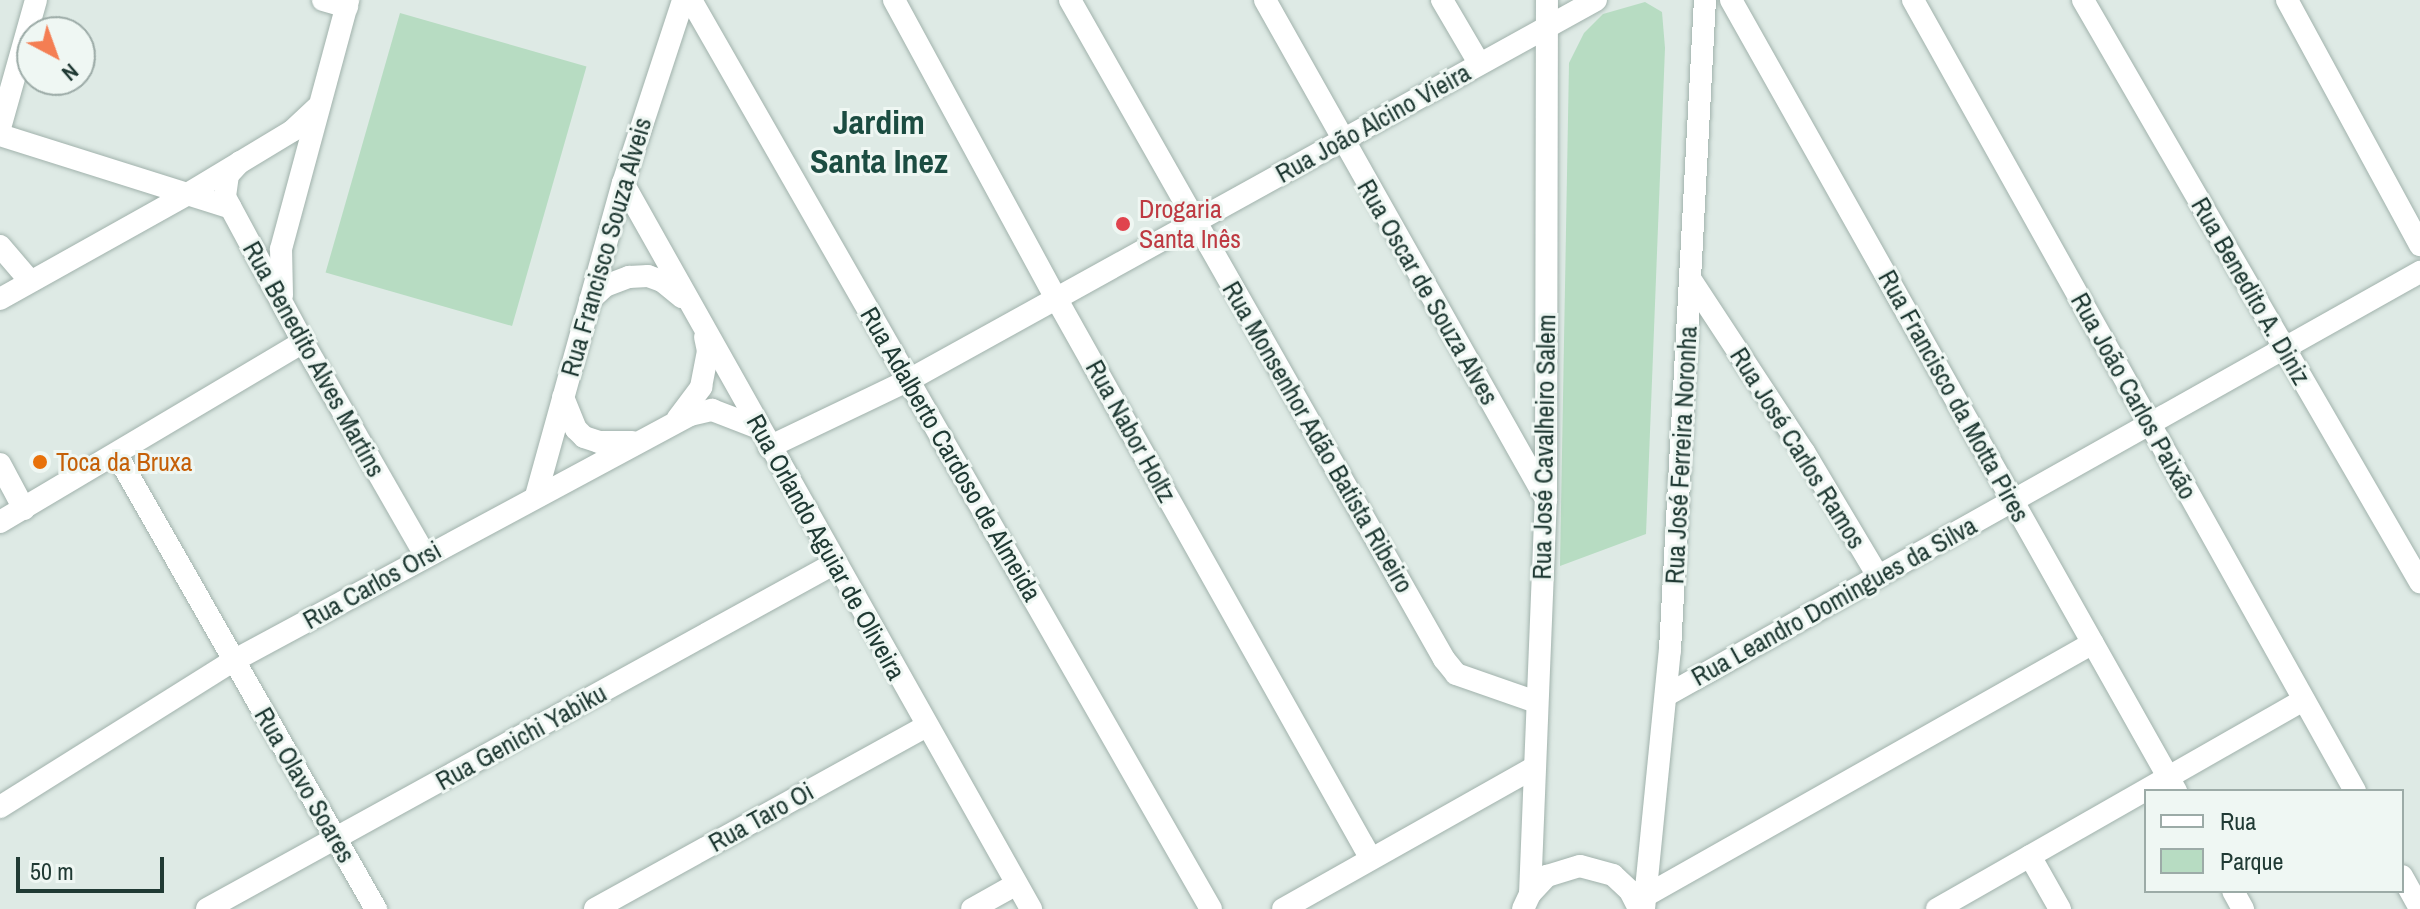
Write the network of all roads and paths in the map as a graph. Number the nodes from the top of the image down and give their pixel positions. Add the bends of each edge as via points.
1 (36, 0) edge
2 (323, 0) edge
3 (683, 0) edge
4 (691, 0) edge
5 (894, 0) edge
6 (1070, 0) edge
7 (1265, 0) edge
8 (1442, 0) edge
9 (1547, 0) edge
10 (1596, 0) edge
11 (1705, 0) edge
12 (1731, 0) edge
13 (1913, 0) edge
14 (2083, 0) edge
15 (2287, 0) edge
16 (348, 3) edge
17 (1546, 27) junction
18 (1479, 63) junction
19 (311, 127) junction
20 (0, 128) edge
21 (0, 135) edge
22 (282, 136) junction
23 (1342, 141) junction
24 (240, 162) junction
25 (623, 183) junction
26 (186, 195) junction
27 (231, 208) junction
28 (291, 210) junction
29 (1196, 222) junction
30 (244, 234) junction
31 (2420, 245) edge
32 (0, 246) edge
33 (2420, 272) edge
34 (1691, 280) junction
35 (30, 281) junction
36 (1056, 298) junction
37 (0, 299) edge
38 (590, 300) junction
39 (689, 302) junction
40 (283, 304) junction
41 (704, 330) junction
42 (303, 342) junction
43 (2285, 348) junction
44 (909, 380) junction
45 (563, 397) junction
46 (675, 423) junction
47 (2150, 424) junction
48 (764, 438) junction
49 (639, 442) junction
50 (117, 455) junction
51 (0, 464) edge
52 (536, 496) junction
53 (1546, 500) junction
54 (2013, 501) junction
55 (24, 509) junction
56 (0, 522) edge
57 (425, 555) junction
58 (835, 563) junction
59 (1878, 576) junction
60 (2420, 582) edge
61 (2093, 643) junction
62 (233, 661) junction
63 (1667, 695) junction
64 (2304, 700) junction
65 (1536, 702) junction
66 (927, 726) junction
67 (1533, 768) junction
68 (2173, 784) edge
69 (2354, 789) edge
70 (2144, 799) edge
71 (0, 807) edge
72 (336, 839) junction
73 (2030, 856) junction
74 (1371, 859) junction
75 (2404, 880) edge
76 (1017, 884) junction
77 (1527, 901) edge
78 (1643, 904) edge
79 (2420, 908) edge
80 (207, 909) edge
81 (376, 909) edge
82 (595, 909) edge
83 (972, 909) edge
84 (1031, 909) edge
85 (1211, 909) edge
86 (1283, 909) edge
87 (1937, 909) edge
88 (2060, 909) edge

1 - 20 street
2 - 16 street
3 - 25 street, Rua Francisco Souza Alveis
4 - 44 street, Rua Adalberto Cardoso de Almeida
5 - 36 street, Rua Nabor Holtz
6 - 29 street, Rua Monsenhor Adão Batista Ribeiro
7 - 23 street, Rua Oscar de Souza Alves
8 - 18 street
9 - 17 street, Rua José Cavalheiro Salem
10 - 17 street, Rua João Alcino Vieira
11 - 34 street, Rua José Ferreira Noronha
12 - 54 street, Rua Francisco da Motta Pires
13 - 47 street, Rua João Carlos Paixão
14 - 43 street, Rua Benedito A. Diniz
15 - 31 street
16 - 19 street
17 - 18 street, Rua João Alcino Vieira
17 - 53 street, Rua José Cavalheiro Salem
18 - 23 street, Rua João Alcino Vieira
19 - 22 street
19 - 22 street via 299,137
19 - 28 street
21 - 26 street
22 - 24 street
23 - 29 street, Rua João Alcino Vieira
23 - 53 street, Rua Oscar de Souza Alves
24 - 26 street
24 - 27 street, Rua Benedito Alves Martins via 224,186
25 - 38 street, Rua Francisco Souza Alveis
25 - 39 street, Rua Orlando Aguiar de Oliveira
26 - 27 street
26 - 35 street
27 - 30 street, Rua Benedito Alves Martins
28 - 30 street via 269,230
28 - 40 street via 281,249
29 - 36 street, Rua João Alcino Vieira
29 - 65 street, Rua Monsenhor Adão Batista Ribeiro via 1444,659 1456,674
30 - 40 street, Rua Benedito Alves Martins
32 - 35 street
33 - 43 street, Rua Leandro Domingues da Silva
34 - 59 street, Rua José Carlos Ramos
34 - 63 street, Rua José Ferreira Noronha
35 - 37 street
36 - 44 street, Rua João Alcino Vieira
36 - 74 street, Rua Nabor Holtz
38 - 39 street via 605,286 648,276
38 - 45 street, Rua Francisco Souza Alveis
39 - 41 street, Rua Orlando Aguiar de Oliveira
40 - 42 street, Rua Benedito Alves Martins
41 - 46 street via 708,351 701,387
41 - 48 street, Rua Orlando Aguiar de Oliveira
42 - 50 street
42 - 57 street, Rua Benedito Alves Martins
43 - 47 street, Rua Leandro Domingues da Silva
43 - 60 street, Rua Benedito A. Diniz
44 - 48 street, Rua João Alcino Vieira
44 - 85 street, Rua Adalberto Cardoso de Almeida
45 - 49 street via 584,437
45 - 52 street, Rua Francisco Souza Alveis
46 - 48 street, Rua Carlos Orsi via 712,410
46 - 49 street, Rua Carlos Orsi
47 - 54 street, Rua Leandro Domingues da Silva
47 - 64 street, Rua João Carlos Paixão
48 - 58 street, Rua Orlando Aguiar de Oliveira
49 - 52 street, Rua Carlos Orsi
50 - 55 street
50 - 62 street, Rua Olavo Soares
51 - 55 street
52 - 57 street, Rua Carlos Orsi
53 - 65 street, Rua José Cavalheiro Salem
54 - 59 street, Rua Leandro Domingues da Silva
54 - 61 street, Rua Francisco da Motta Pires
55 - 56 street
57 - 62 street, Rua Carlos Orsi
58 - 66 street, Rua Orlando Aguiar de Oliveira
58 - 72 street, Rua Genichi Yabiku
59 - 63 street, Rua Leandro Domingues da Silva
61 - 68 street, Rua Francisco da Motta Pires
61 - 78 street
62 - 71 street, Rua Carlos Orsi
62 - 72 street, Rua Olavo Soares
63 - 78 street, Rua José Ferreira Noronha
64 - 68 street
64 - 69 street, Rua João Carlos Paixão
65 - 67 street, Rua José Cavalheiro Salem
66 - 76 street, Rua Orlando Aguiar de Oliveira
66 - 82 street, Rua Taro Oi
67 - 74 street
67 - 77 street, Rua José Cavalheiro Salem
70 - 73 street
72 - 80 street, Rua Genichi Yabiku
72 - 81 street, Rua Olavo Soares
73 - 87 street
73 - 88 street
74 - 86 street
75 - 79 street
76 - 83 street
76 - 84 street, Rua Orlando Aguiar de Oliveira
77 - 78 street via 1557,871 1592,867 1623,882

